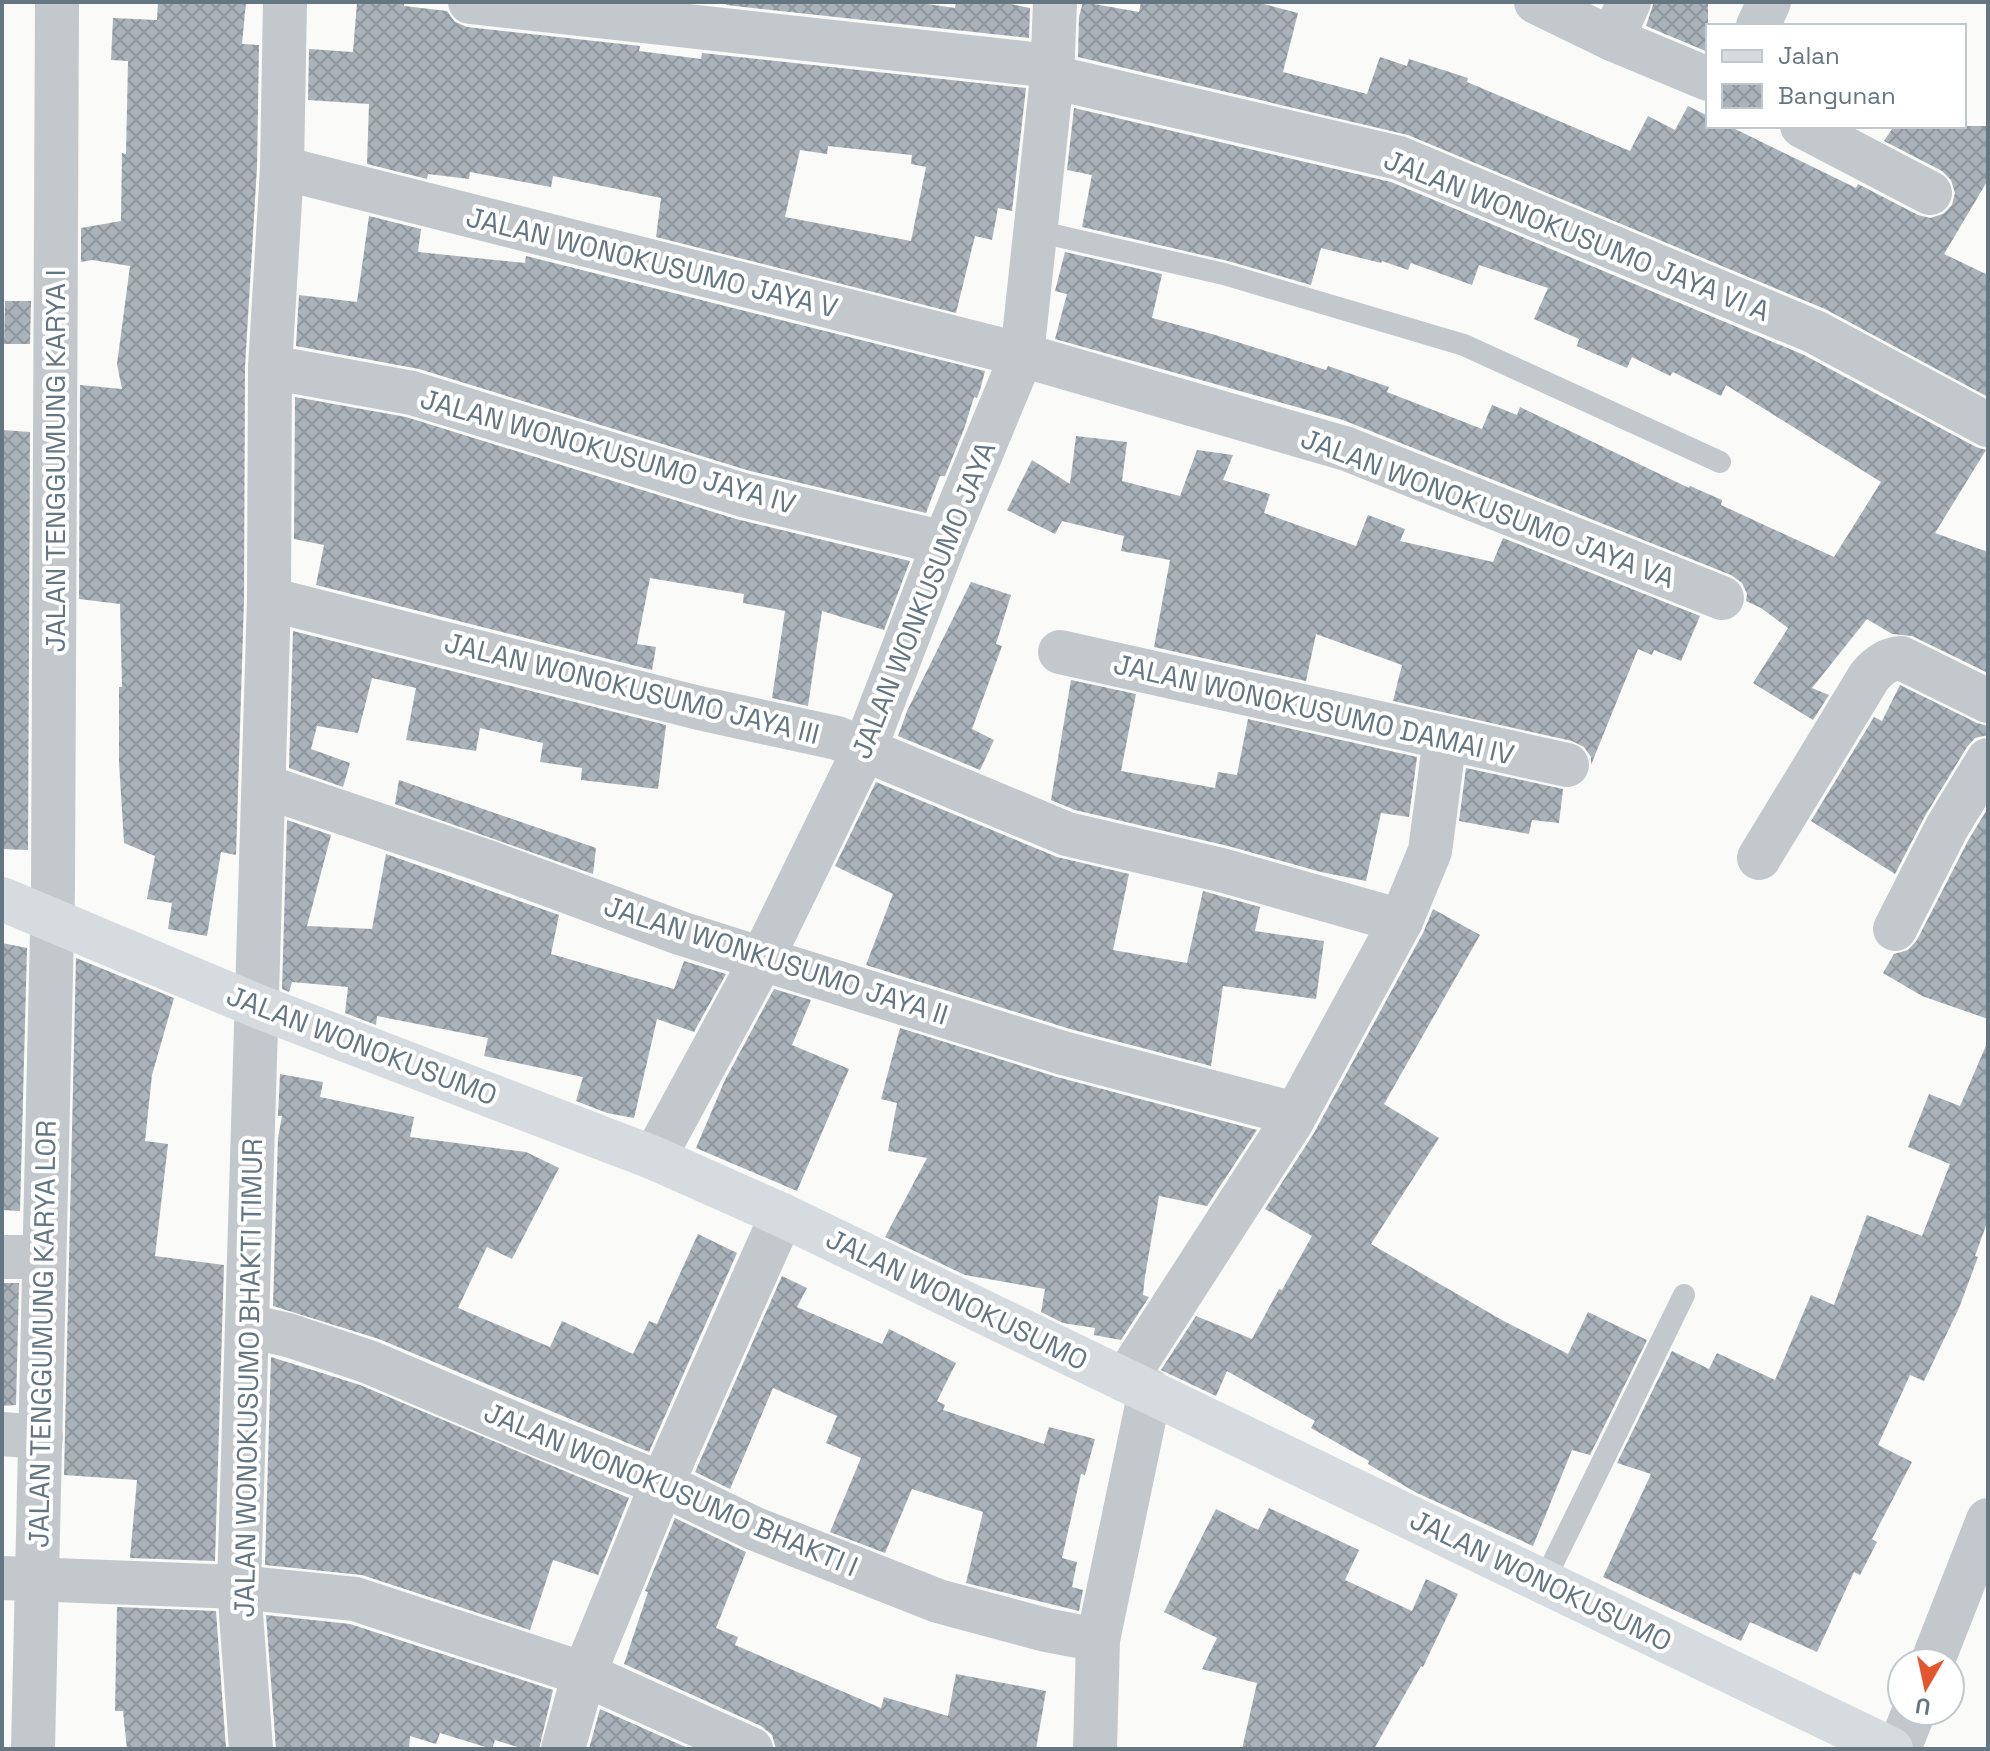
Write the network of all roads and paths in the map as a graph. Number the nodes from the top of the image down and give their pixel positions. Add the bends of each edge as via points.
1 (57, 2) edge
2 (285, 2) edge
3 (470, 2) edge
4 (1055, 2) edge
5 (1536, 2) edge
6 (1769, 2) edge
7 (1621, 20) edge
8 (1759, 24) edge
9 (1052, 72) junction
10 (1706, 78) edge
11 (1806, 128) edge
12 (282, 168) junction
13 (1930, 193) dead end
14 (1036, 231) junction
15 (1022, 355) junction
16 (270, 367) junction
17 (1988, 425) edge
18 (1720, 462) dead end
19 (944, 543) junction
20 (1722, 598) dead end
21 (269, 599) junction
22 (1060, 652) dead end
23 (1988, 701) edge
24 (1445, 738) junction
25 (865, 748) junction
26 (1988, 760) edge
27 (1567, 765) dead end
28 (264, 786) junction
29 (1759, 858) dead end
30 (2, 899) edge
31 (52, 920) junction
32 (1401, 921) junction
33 (1895, 929) dead end
34 (762, 959) junction
35 (257, 1006) junction
36 (1295, 1114) junction
37 (654, 1158) junction
38 (782, 1215) junction
39 (22, 1257) edge
40 (1684, 1295) dead end
41 (248, 1326) junction
42 (1138, 1386) junction
43 (22, 1436) edge
44 (662, 1484) junction
45 (1988, 1520) edge
46 (19, 1578) edge
47 (1544, 1581) junction
48 (239, 1587) junction
49 (1098, 1640) junction
50 (1938, 1647) edge
51 (584, 1674) junction
52 (1908, 1727) edge
53 (1100, 1746) edge
54 (33, 1749) edge
55 (251, 1749) edge
56 (563, 1749) edge
57 (751, 1749) edge
58 (1891, 1749) edge
59 (1899, 1749) edge

1 - 31 street, JALAN TENGGUMUNG KARYA I
2 - 12 street, JALAN WONOKUSUMO BHAKTI TIMUR
3 - 9 street, JALAN WONOKUSUMO JAYA VI A
4 - 9 street, JALAN WONKUSUMO JAYA
5 - 7 street
6 - 8 street
7 - 10 street
9 - 14 street, JALAN WONKUSUMO JAYA
9 - 17 street, JALAN WONOKUSUMO JAYA VI A via 1399,158 1815,332
11 - 13 street
12 - 15 street, JALAN WONOKUSUMO JAYA V
12 - 16 street, JALAN WONOKUSUMO BHAKTI TIMUR
14 - 15 street, JALAN WONKUSUMO JAYA
14 - 18 lane via 1224,274 1464,345
15 - 19 street, JALAN WONKUSUMO JAYA
15 - 20 street, JALAN WONOKUSUMO JAYA VA via 1347,449
16 - 19 street, JALAN WONOKUSUMO JAYA IV via 412,393 743,495
16 - 21 street, JALAN WONOKUSUMO BHAKTI TIMUR
19 - 25 street, JALAN WONKUSUMO JAYA
21 - 25 street, JALAN WONOKUSUMO JAYA III
21 - 28 street, JALAN WONOKUSUMO BHAKTI TIMUR
22 - 24 street, JALAN WONOKUSUMO DAMAI IV
23 - 29 street via 1901,658 1878,667
24 - 27 street, JALAN WONOKUSUMO DAMAI IV
24 - 32 street via 1430,851
25 - 32 street, JALAN WONOKUSUMO JAYA III via 1067,834
25 - 34 street, JALAN WONKUSUMO JAYA
26 - 33 street
28 - 34 street, JALAN WONKUSUMO JAYA II
28 - 35 street, JALAN WONOKUSUMO BHAKTI TIMUR
30 - 31 main road, JALAN WONOKUSUMO
31 - 35 main road, JALAN WONOKUSUMO
31 - 39 street, JALAN TENGGUMUNG KARYA LOR
32 - 36 street
34 - 36 street, JALAN WONKUSUMO JAYA II via 1063,1053
34 - 37 street, JALAN WONKUSUMO JAYA
35 - 37 main road, JALAN WONOKUSUMO
35 - 41 street, JALAN WONOKUSUMO BHAKTI TIMUR
36 - 42 street
37 - 38 main road, JALAN WONOKUSUMO
38 - 42 main road, JALAN WONOKUSUMO
38 - 44 street
39 - 43 street, JALAN TENGGUMUNG KARYA LOR
40 - 47 lane
41 - 44 street, JALAN WONOKUSUMO BHAKTI I via 369,1362
41 - 48 street, JALAN WONOKUSUMO BHAKTI TIMUR
42 - 47 main road, JALAN WONOKUSUMO
42 - 49 street
43 - 46 street, JALAN TENGGUMUNG KARYA LOR
44 - 49 street, JALAN WONOKUSUMO BHAKTI I via 753,1528 938,1601
44 - 51 street
45 - 50 street
46 - 48 street
46 - 54 street, JALAN TENGGUMUNG KARYA LOR
47 - 58 main road, JALAN WONOKUSUMO
48 - 51 street via 355,1599
48 - 55 street, JALAN WONOKUSUMO BHAKTI TIMUR
49 - 53 street
51 - 56 street
51 - 57 street
52 - 59 street

